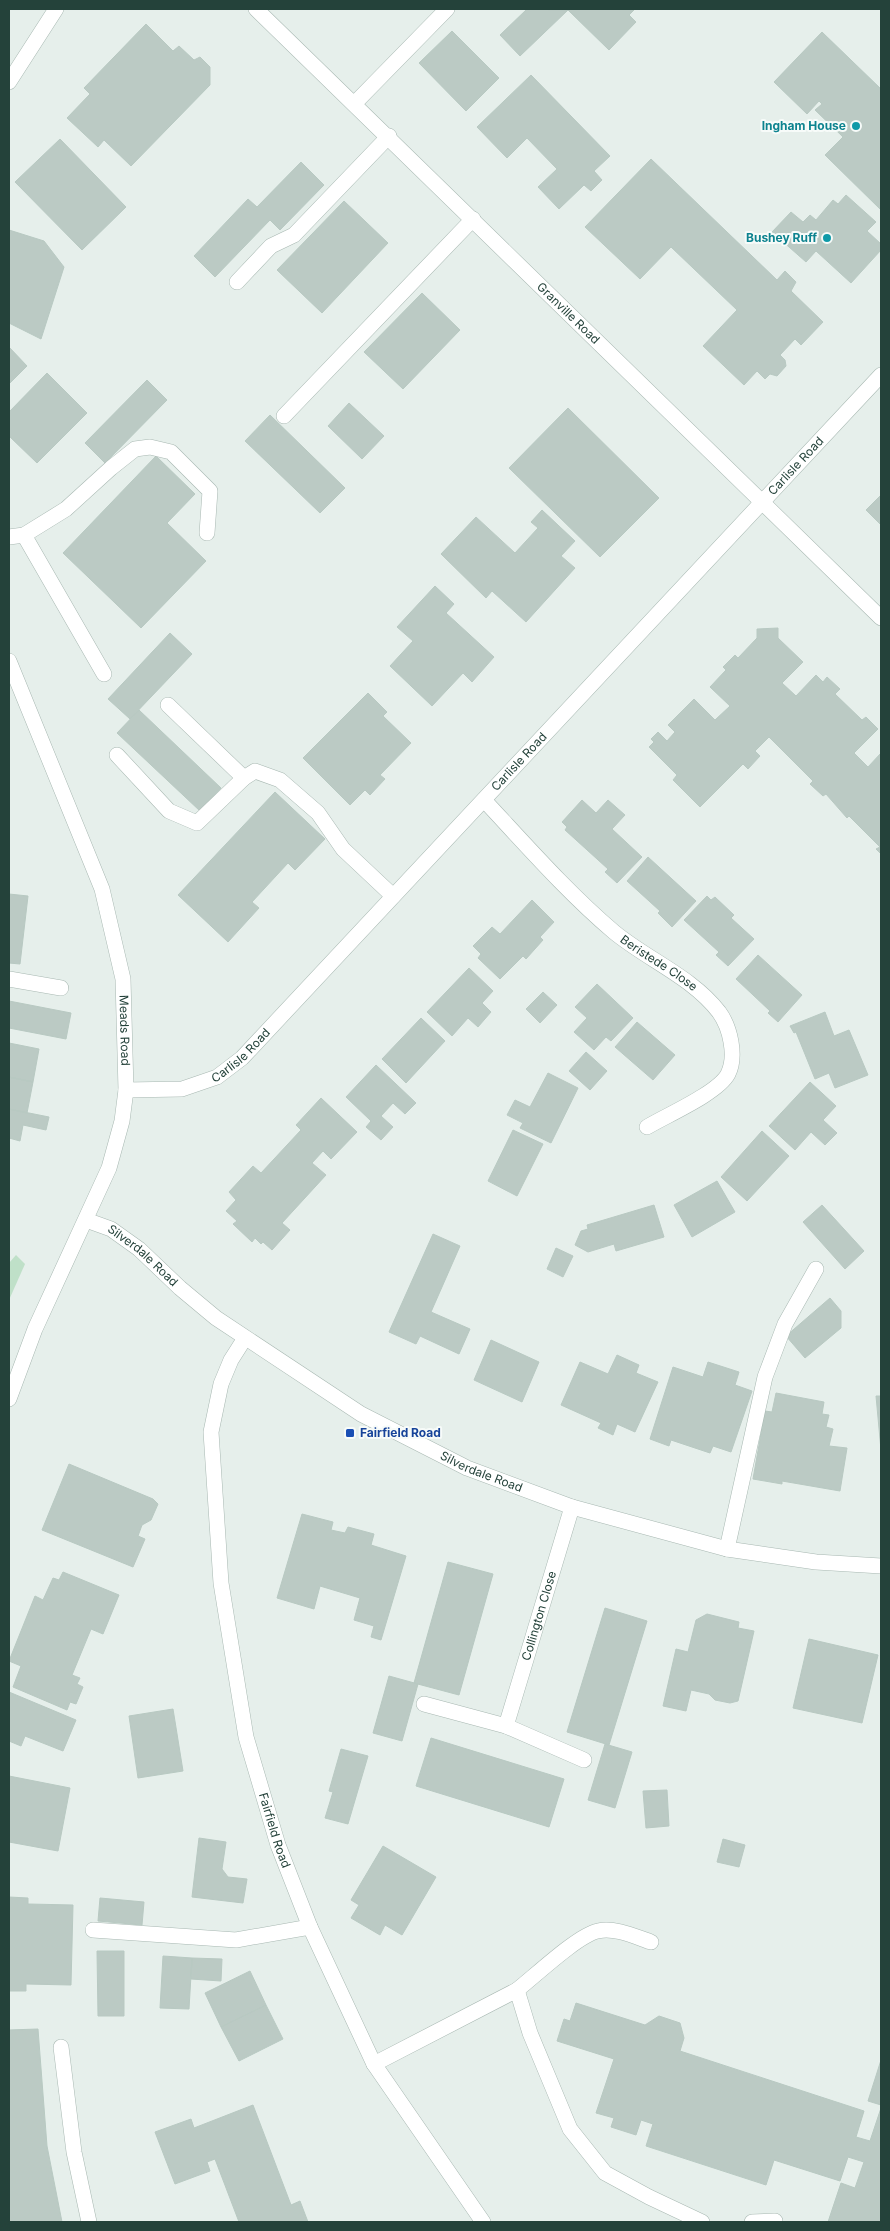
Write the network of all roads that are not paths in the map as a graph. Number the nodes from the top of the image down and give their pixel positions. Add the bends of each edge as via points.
1 (56, 9) edge
2 (256, 9) edge
3 (447, 9) edge
4 (9, 82) edge
5 (355, 103) junction
6 (388, 136) junction
7 (473, 220) junction
8 (237, 282) dead end
9 (881, 375) edge
10 (284, 416) dead end
11 (761, 503) junction
12 (207, 533) dead end
13 (24, 535) junction
14 (9, 537) edge
15 (881, 618) edge
16 (9, 661) edge
17 (104, 674) dead end
18 (168, 705) dead end
19 (117, 756) dead end
20 (244, 778) junction
21 (484, 800) junction
22 (392, 896) junction
23 (9, 979) edge
24 (61, 988) dead end
25 (126, 1090) junction
26 (647, 1127) dead end
27 (86, 1220) junction
28 (816, 1269) dead end
29 (245, 1338) junction
30 (9, 1398) edge
31 (572, 1507) junction
32 (727, 1549) junction
33 (881, 1566) edge
34 (424, 1704) dead end
35 (506, 1726) junction
36 (584, 1760) dead end
37 (310, 1927) junction
38 (93, 1930) dead end
39 (651, 1942) dead end
40 (517, 1990) junction
41 (61, 2047) dead end
42 (374, 2064) junction
43 (775, 2221) edge
44 (89, 2222) edge
45 (483, 2222) edge
46 (702, 2222) edge
47 (752, 2222) edge

1 - 4 street
2 - 5 street, Granville Road
3 - 5 street
5 - 6 street, Granville Road
6 - 7 street, Granville Road
6 - 8 street via 294,235 271,246
7 - 10 street
7 - 11 street, Granville Road
9 - 11 street, Carlisle Road
11 - 15 street, Granville Road
11 - 21 street, Carlisle Road
12 - 13 street via 210,492 171,452 150,447 135,449 66,509
13 - 14 street
13 - 17 street
16 - 25 street, Meads Road via 102,889 123,979
18 - 20 street
19 - 20 street via 169,812 197,823
20 - 22 street via 255,771 280,780 318,813 343,849
21 - 22 street, Carlisle Road
21 - 26 street, Beristede Close via 580,901 616,933 702,994 720,1014 730,1035 733,1053 729,1073 714,1090
22 - 25 street, Carlisle Road via 242,1058 217,1077 182,1089
23 - 24 street
25 - 27 street, Meads Road via 109,1168
27 - 29 street, Silverdale Road via 111,1229 139,1249 180,1288
27 - 30 street, Meads Road via 35,1330
28 - 32 street via 784,1324 765,1377
29 - 31 street, Silverdale Road via 361,1414 467,1468
29 - 37 street, Fairfield Road via 221,1384 210,1432 221,1583 246,1737 278,1845
31 - 32 street, Silverdale Road
31 - 35 street, Collington Close
32 - 33 street, Silverdale Road via 816,1562
34 - 35 street
35 - 36 street
37 - 38 street via 236,1940
37 - 42 street, Fairfield Road
39 - 40 street via 620,1932 598,1930 572,1945
40 - 42 street
40 - 46 street via 530,2033 570,2129 605,2173
41 - 44 street via 74,2152
42 - 45 street, Fairfield Road
43 - 47 street

